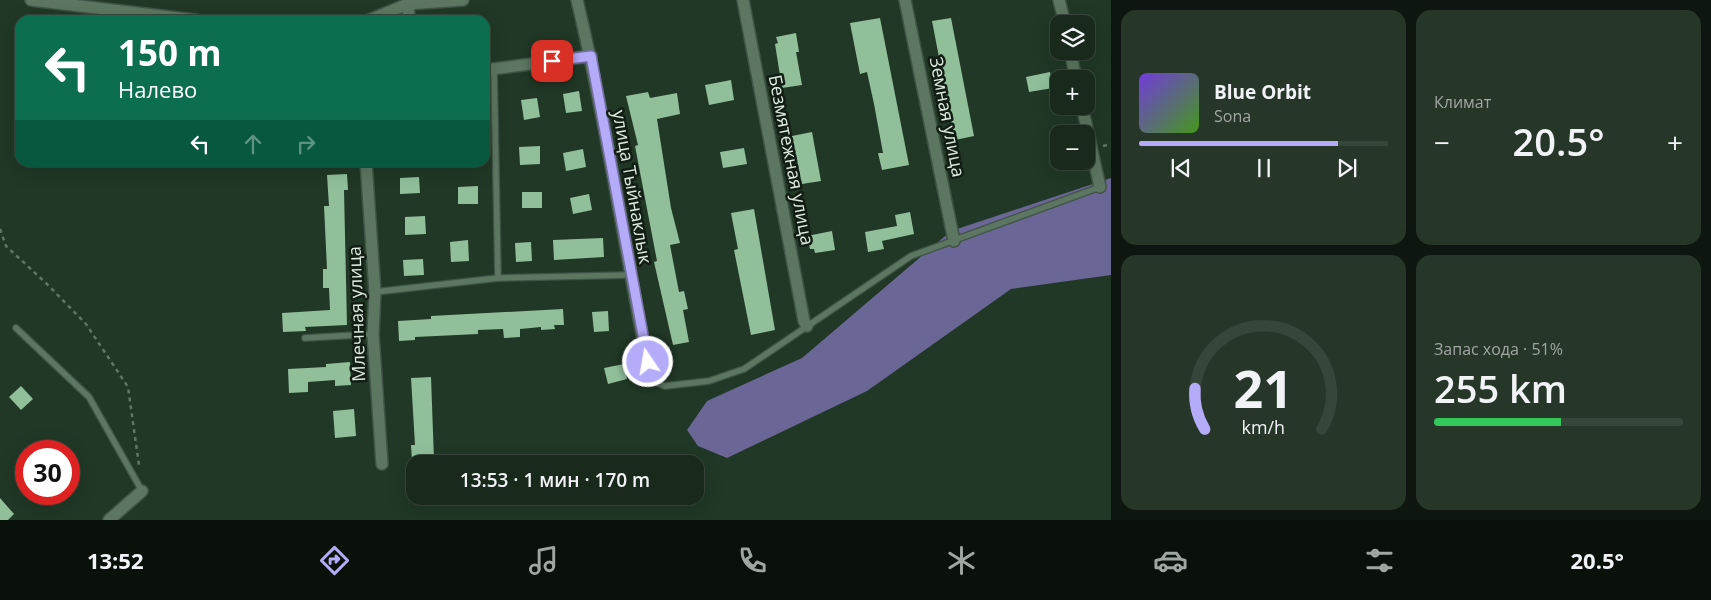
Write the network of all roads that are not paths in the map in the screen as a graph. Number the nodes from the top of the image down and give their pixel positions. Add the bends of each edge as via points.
1 (31, 0) edge
2 (463, 0) edge
3 (577, 0) edge
4 (743, 0) edge
5 (905, 0) edge
6 (1060, 0) edge
7 (408, 2) edge
8 (154, 15) edge
9 (379, 15) edge
10 (409, 15) edge
11 (1062, 15) edge
12 (591, 56) junction
13 (490, 69) edge
14 (490, 92) edge
15 (1084, 115) edge
16 (366, 167) edge
17 (1100, 187) joint
18 (954, 242) junction
19 (630, 276) junction
20 (498, 278) junction
21 (375, 292) junction
22 (808, 326) junction
23 (16, 328) dead end
24 (373, 334) junction
25 (306, 338) dead end
26 (651, 380) joint
27 (382, 464) dead end
28 (142, 491) joint
29 (109, 520) edge

1 - 8 street
2 - 7 street
3 - 12 street, улица Тыйнаклык
4 - 22 street, Безмятежная улица via 804,321
5 - 18 street, Земная улица
6 - 11 street
7 - 9 street
7 - 10 street
12 - 13 street
12 - 19 street, улица Тыйнаклык
14 - 20 lane
15 - 17 street
16 - 21 street, Млечная улица
17 - 18 lane
18 - 22 lane via 911,256
19 - 20 lane
19 - 26 street, улица Тыйнаклык
20 - 21 lane
21 - 24 street, Млечная улица
22 - 26 lane via 744,370 700,382 665,386
23 - 28 lane via 89,397
24 - 25 lane
24 - 27 street, Млечная улица
28 - 29 street

